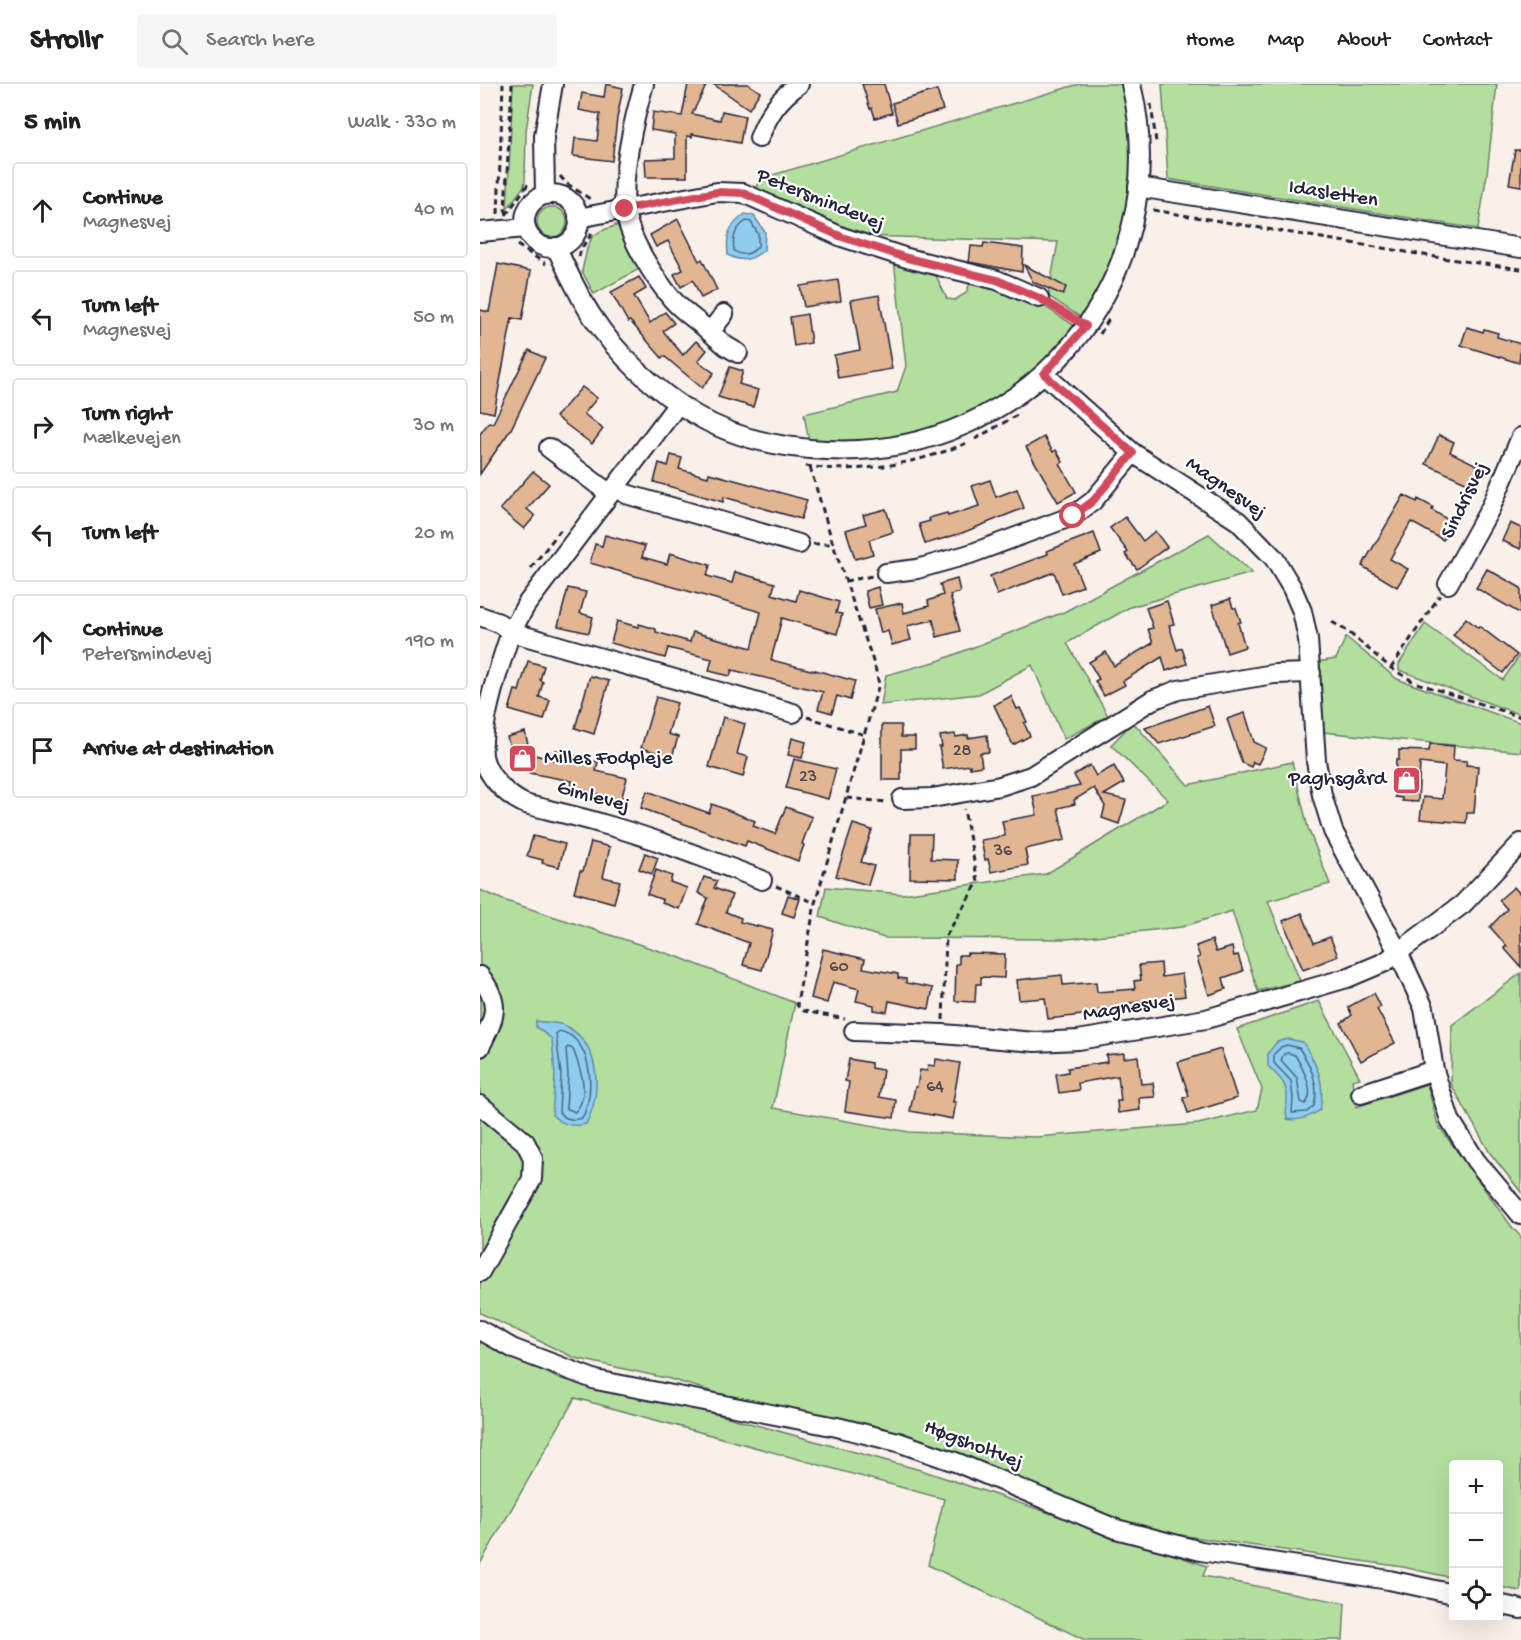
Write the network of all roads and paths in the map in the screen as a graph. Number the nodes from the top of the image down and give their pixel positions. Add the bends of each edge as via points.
1 (503, 84) edge
2 (512, 84) edge
3 (553, 84) edge
4 (644, 84) edge
5 (799, 84) edge
6 (1131, 84) edge
7 (1149, 95) dead end
8 (759, 138) dead end
9 (1156, 152) dead end
10 (529, 183) dead end
11 (1138, 187) junction
12 (545, 195) junction
13 (625, 209) junction
14 (578, 218) junction
15 (1149, 219) dead end
16 (502, 221) junction
17 (526, 228) junction
18 (480, 232) edge
19 (556, 247) junction
20 (1521, 248) edge
21 (549, 269) dead end
22 (1521, 269) edge
23 (1039, 298) joint
24 (724, 314) dead end
25 (1110, 318) dead end
26 (710, 332) junction
27 (1090, 334) junction
28 (738, 353) dead end
29 (1044, 374) junction
30 (678, 404) junction
31 (1019, 414) dead end
32 (1521, 437) edge
33 (549, 448) dead end
34 (1133, 453) junction
35 (802, 466) dead end
36 (810, 467) junction
37 (613, 490) junction
38 (799, 544) dead end
39 (886, 573) joint
40 (845, 581) junction
41 (1448, 584) joint
42 (480, 616) edge
43 (1332, 622) dead end
44 (511, 632) junction
45 (1391, 668) junction
46 (1311, 673) junction
47 (793, 713) joint
48 (1521, 717) edge
49 (865, 735) junction
50 (961, 793) junction
51 (847, 798) junction
52 (902, 799) joint
53 (1521, 843) edge
54 (762, 880) joint
55 (815, 903) junction
56 (1398, 952) junction
57 (480, 976) edge
58 (854, 1031) joint
59 (943, 1034) junction
60 (480, 1047) edge
61 (1434, 1070) junction
62 (1361, 1094) dead end
63 (480, 1105) edge
64 (1521, 1215) edge
65 (480, 1272) edge
66 (480, 1330) edge
67 (1449, 1593) edge
68 (1503, 1605) edge
69 (1521, 1609) edge

1 - 16 path via 498,216
2 - 16 path
3 - 12 street via 544,136
4 - 13 street via 631,139
5 - 8 street via 768,115
6 - 11 street via 1139,136
7 - 9 path
10 - 16 path
11 - 20 street, Idasletten
11 - 27 street via 1121,260 1099,304
12 - 14 street via 558,195 570,201
12 - 17 street via 530,205 525,216
13 - 14 street, Petersmindevej
13 - 23 street, Petersmindevej via 717,192 743,193 842,237 997,280
13 - 26 street via 646,261 673,300
14 - 19 street via 573,237
15 - 22 path via 1153,210
16 - 17 street
16 - 18 street
16 - 21 path via 508,243 517,244
17 - 19 street via 537,243
19 - 30 street via 593,317 650,382
23 - 27 path
24 - 26 street
25 - 27 path
26 - 28 street
27 - 29 street
29 - 30 street via 1008,403 970,424 887,449 843,451 769,444 720,427
29 - 34 street, Magnesvej
30 - 37 street, Gimlevej
31 - 36 path via 975,440 905,462 867,468
32 - 41 street, Sindrisvej via 1491,507
33 - 37 street
34 - 39 street via 1093,501 1073,516 970,554
34 - 46 street, Magnesvej via 1238,521 1274,558 1302,611
35 - 36 path
36 - 40 path
37 - 38 street
37 - 44 street, Gimlevej via 526,605
39 - 40 path
40 - 49 path via 878,676
41 - 45 path
42 - 44 street
43 - 45 path
44 - 47 street
44 - 54 street, Gimlevej via 495,680 482,741 489,772 504,791 524,803 666,843
45 - 48 path via 1414,682
46 - 50 street via 1274,674 1178,690 1152,700 1031,777
46 - 56 street, Magnesvej via 1316,761 1324,804 1333,831
47 - 49 path
49 - 51 path
50 - 52 street
50 - 59 path via 978,882 946,936
51 - 52 path via 897,803
51 - 55 path
53 - 56 street, Magnesvej via 1463,904
54 - 55 path
55 - 58 path via 797,1004 804,1011 849,1020
56 - 59 street, Magnesvej via 1347,978 1206,1019 1078,1040 1035,1042
56 - 61 street, Magnesvej via 1424,1008
57 - 60 street via 489,988 494,1019
58 - 59 street, Magnesvej
61 - 62 street
61 - 64 street, Magnesvej via 1450,1120 1476,1161
63 - 65 street via 525,1142 532,1158 532,1179
66 - 67 street, Høgsholtvej via 514,1349 596,1380 898,1442 1116,1529 1201,1551
68 - 69 street

